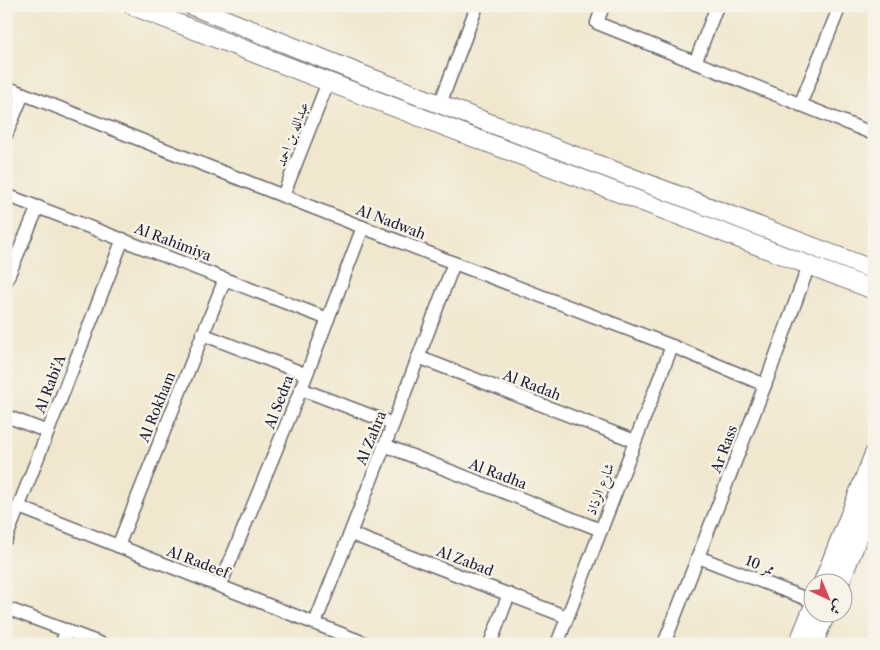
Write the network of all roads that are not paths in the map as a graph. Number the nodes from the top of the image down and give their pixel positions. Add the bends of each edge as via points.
1 (133, 6) edge
2 (192, 6) edge
3 (477, 6) edge
4 (603, 6) edge
5 (717, 6) edge
6 (840, 6) edge
7 (695, 62) junction
8 (328, 82) junction
9 (6, 87) edge
10 (23, 94) junction
11 (440, 104) junction
12 (800, 105) junction
13 (874, 134) edge
14 (6, 135) edge
15 (6, 195) edge
16 (283, 196) junction
17 (38, 207) junction
18 (363, 228) junction
19 (123, 239) junction
20 (454, 263) junction
21 (809, 265) junction
22 (874, 270) edge
23 (225, 279) junction
24 (6, 281) edge
25 (874, 290) edge
26 (328, 319) junction
27 (202, 334) junction
28 (672, 346) junction
29 (418, 357) junction
30 (305, 374) junction
31 (765, 385) junction
32 (301, 389) junction
33 (6, 416) edge
34 (393, 424) junction
35 (48, 432) junction
36 (635, 441) junction
37 (384, 445) junction
38 (874, 454) edge
39 (874, 498) edge
40 (19, 508) junction
41 (601, 530) junction
42 (351, 534) junction
43 (6, 539) edge
44 (118, 546) junction
45 (698, 557) junction
46 (827, 572) edge
47 (844, 572) edge
48 (220, 586) junction
49 (508, 594) junction
50 (802, 597) edge
51 (6, 608) edge
52 (568, 617) junction
53 (813, 622) edge
54 (822, 622) edge
55 (315, 623) junction
56 (67, 630) junction
57 (812, 640) edge
58 (61, 644) edge
59 (102, 644) edge
60 (367, 644) edge
61 (490, 644) edge
62 (557, 644) edge
63 (664, 644) edge

1 - 8 street
2 - 11 street
3 - 11 street
4 - 7 street via 597,23
5 - 7 street
6 - 12 street
7 - 12 street
8 - 16 street, عبدالله بن احمد
8 - 21 street
9 - 10 street, Al Nadwah
10 - 14 street
10 - 16 street, Al Nadwah
11 - 22 street
12 - 13 street
15 - 17 street, Al Rahimiya
16 - 18 street, Al Nadwah
17 - 19 street, Al Rahimiya
17 - 24 street
18 - 20 street, Al Nadwah
18 - 26 street, Al Sedra
19 - 23 street, Al Rahimiya
19 - 35 street, Al Rabi'A
20 - 28 street, Al Nadwah
20 - 29 street, Al Zahra
21 - 25 street
21 - 31 street, Ar Rass
23 - 26 street, Al Rahimiya
23 - 27 street, Al Rokham
26 - 30 street, Al Sedra
27 - 30 street
27 - 44 street, Al Rokham
28 - 31 street, Al Nadwah
28 - 36 street, شارع الرذاذ
29 - 34 street, Al Zahra
29 - 36 street, Al Radah
30 - 32 street, Al Sedra
31 - 45 street, Ar Rass
32 - 34 street
32 - 48 street, Al Sedra
33 - 35 street
34 - 37 street, Al Zahra
35 - 40 street, Al Rabi'A
36 - 41 street, شارع الرذاذ
37 - 41 street, Al Radha
37 - 42 street, Al Zahra
38 - 46 street
39 - 47 street
40 - 43 street, Al Rabi'A
40 - 44 street, Al Radeef
41 - 52 street, شارع الرذاذ
42 - 49 street, Al Zabad
42 - 55 street, Al Zahra
44 - 48 street, Al Radeef
45 - 50 street, ممر 10
45 - 63 street, Ar Rass
48 - 55 street, Al Radeef
49 - 52 street, Al Zabad
49 - 61 street
51 - 56 street
52 - 62 street, شارع الرذاذ
53 - 57 street
54 - 57 street
55 - 60 street, Al Radeef
56 - 58 street
56 - 59 street

